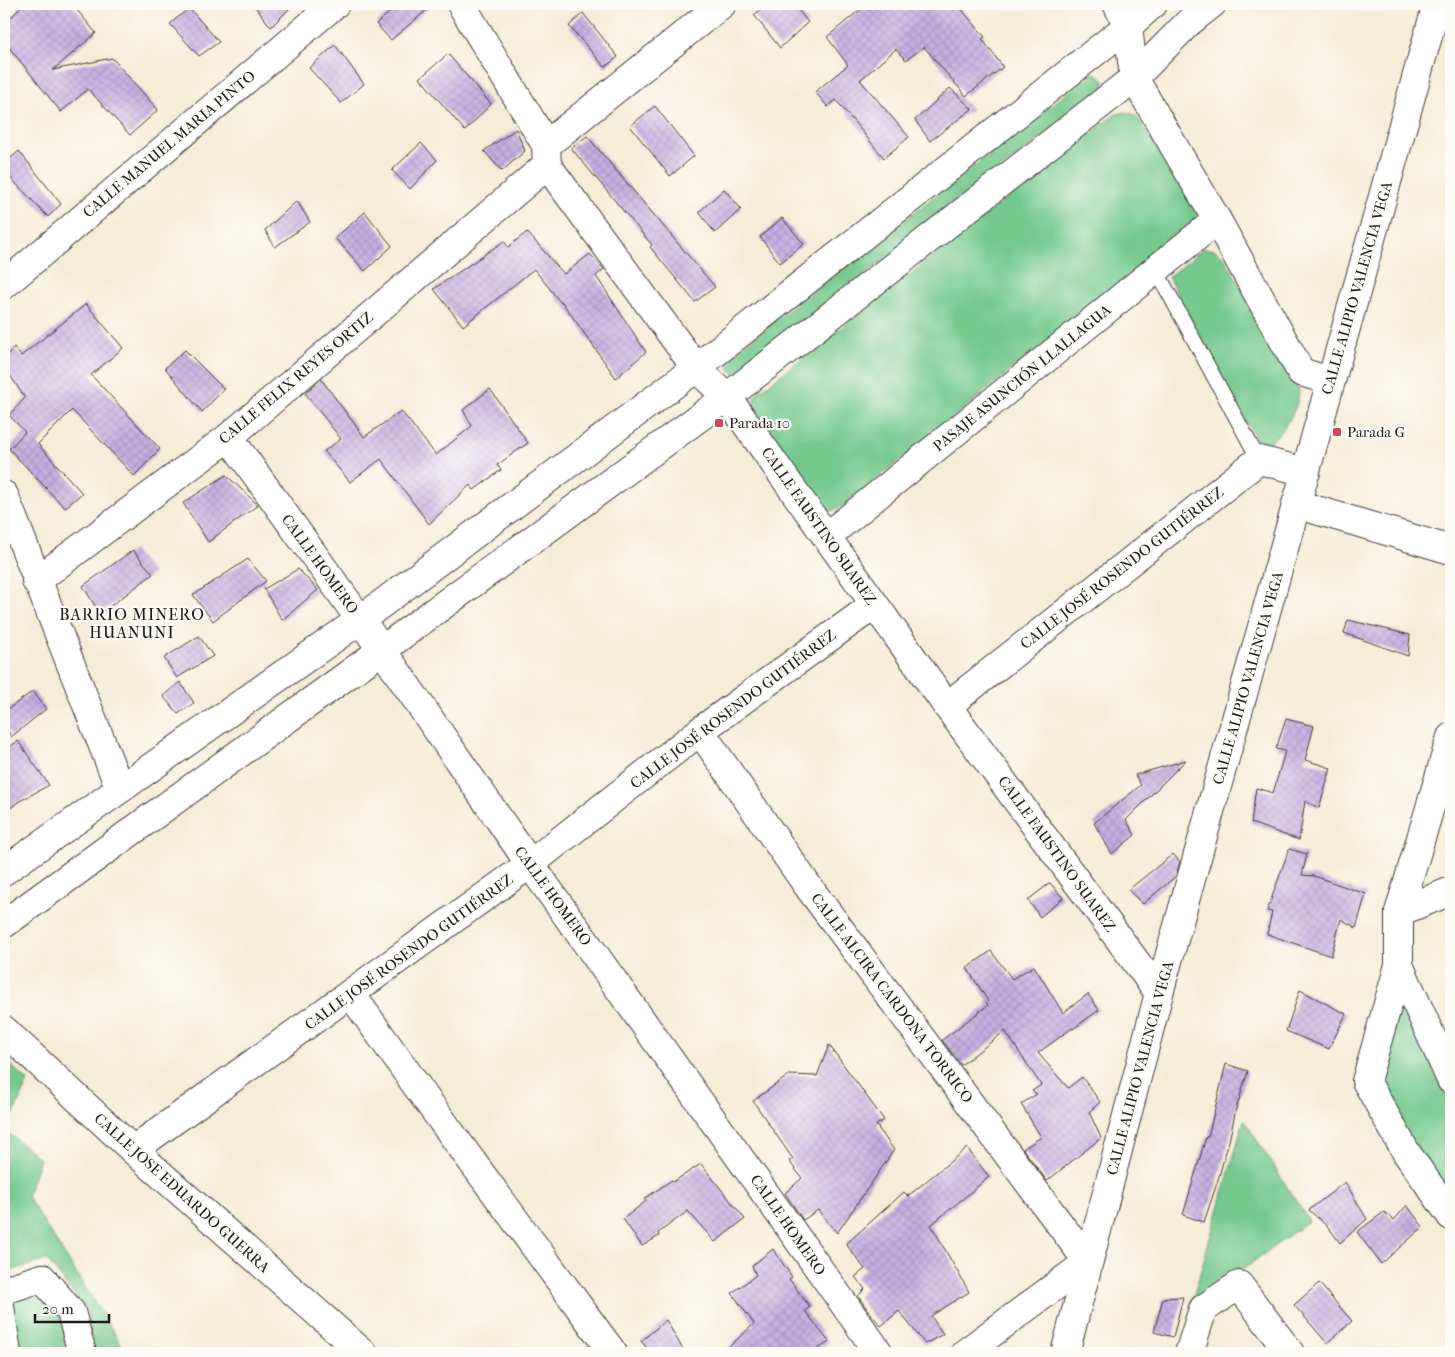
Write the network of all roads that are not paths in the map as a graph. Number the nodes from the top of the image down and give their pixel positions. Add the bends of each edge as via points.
1 (335, 4) edge
2 (461, 4) edge
3 (722, 4) edge
4 (1153, 4) edge
5 (1212, 4) edge
6 (1437, 4) edge
7 (1185, 13) edge
8 (1123, 15) edge
9 (1134, 78) junction
10 (547, 155) junction
11 (1217, 220) junction
12 (1156, 270) junction
13 (4, 285) edge
14 (696, 368) junction
15 (1330, 381) junction
16 (727, 397) junction
17 (229, 437) junction
18 (1259, 460) junction
19 (1306, 472) junction
20 (4, 498) edge
21 (1296, 504) junction
22 (827, 536) junction
23 (1451, 550) edge
24 (36, 581) junction
25 (874, 605) junction
26 (360, 620) junction
27 (382, 650) junction
28 (947, 706) junction
29 (700, 731) junction
30 (1451, 737) edge
31 (120, 789) junction
32 (530, 864) junction
33 (4, 870) edge
34 (1451, 891) edge
35 (1399, 912) junction
36 (4, 924) edge
37 (1399, 965) junction
38 (1159, 993) junction
39 (351, 994) junction
40 (4, 1030) edge
41 (1451, 1080) edge
42 (133, 1150) junction
43 (1451, 1216) edge
44 (1088, 1262) junction
45 (4, 1289) edge
46 (14, 1353) edge
47 (82, 1353) edge
48 (363, 1353) edge
49 (613, 1353) edge
50 (879, 1353) edge
51 (964, 1353) edge
52 (1065, 1353) edge
53 (1189, 1353) edge
54 (1290, 1353) edge

1 - 13 street, CALLE MANUEL MARIA PINTO
2 - 10 street, CALLE FAUSTINO SUAREZ
3 - 10 street, CALLE FELIX REYES ORTIZ
4 - 8 street
5 - 7 street
6 - 15 street, CALLE ALIPIO VALENCIA VEGA
7 - 9 street
8 - 9 street
8 - 14 street
9 - 11 street
9 - 16 street
10 - 14 street, CALLE FAUSTINO SUAREZ
10 - 17 street, CALLE FELIX REYES ORTIZ
11 - 12 street, PASAJE ASUNCIÓN LLALLAGUA
11 - 15 street via 1301,372
12 - 18 lane
12 - 22 street, PASAJE ASUNCIÓN LLALLAGUA
14 - 16 street, CALLE FAUSTINO SUAREZ
14 - 26 street
15 - 19 street, CALLE ALIPIO VALENCIA VEGA
16 - 22 street, CALLE FAUSTINO SUAREZ
16 - 27 street
17 - 24 street, CALLE FELIX REYES ORTIZ
17 - 26 street, CALLE HOMERO
18 - 19 street
18 - 28 street, CALLE JOSÉ ROSENDO GUTIÉRREZ
19 - 21 street, CALLE ALIPIO VALENCIA VEGA
20 - 24 street
21 - 23 street
21 - 38 street, CALLE ALIPIO VALENCIA VEGA
22 - 25 street, CALLE FAUSTINO SUAREZ
24 - 31 street
25 - 28 street, CALLE FAUSTINO SUAREZ
25 - 29 street, CALLE JOSÉ ROSENDO GUTIÉRREZ
26 - 27 street, CALLE HOMERO
26 - 31 street
27 - 32 street, CALLE HOMERO
27 - 36 street
28 - 38 street, CALLE FAUSTINO SUAREZ
29 - 32 street, CALLE JOSÉ ROSENDO GUTIÉRREZ
29 - 44 street, CALLE ALCIRA CARDONA TORRICO via 807,885
30 - 35 street
31 - 33 street
32 - 39 street, CALLE JOSÉ ROSENDO GUTIÉRREZ
32 - 50 street, CALLE HOMERO
34 - 35 street
35 - 37 street
37 - 41 street
37 - 43 street via 1366,1081 1406,1152
38 - 44 street, CALLE ALIPIO VALENCIA VEGA
39 - 42 street, CALLE JOSÉ ROSENDO GUTIÉRREZ
39 - 49 street
40 - 42 street, CALLE JOSE EDUARDO GUERRA
42 - 48 street, CALLE JOSE EDUARDO GUERRA
44 - 51 street
44 - 52 street, CALLE ALIPIO VALENCIA VEGA
45 - 46 lane
45 - 47 street via 42,1278 72,1312
53 - 54 street via 1203,1309 1239,1284

